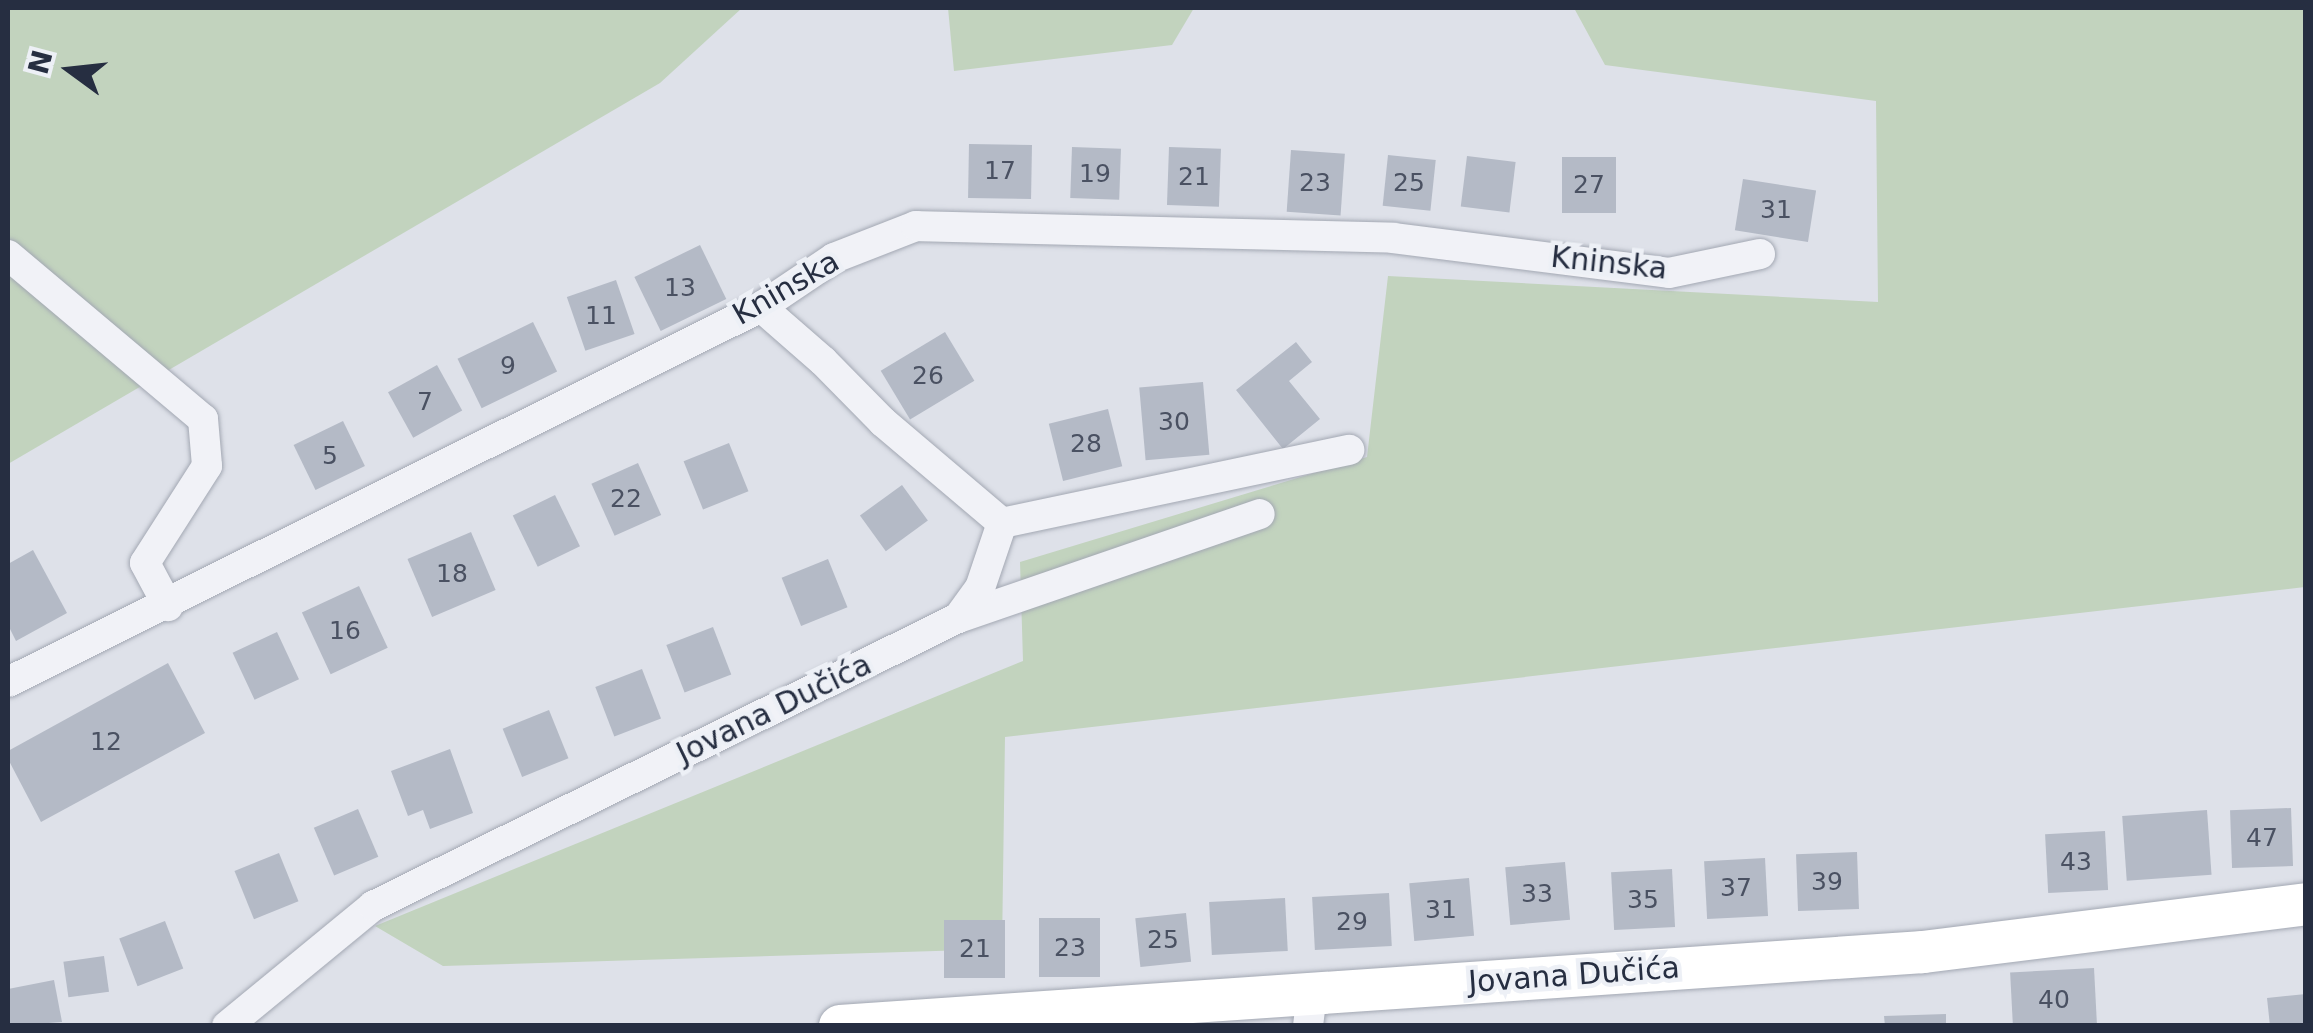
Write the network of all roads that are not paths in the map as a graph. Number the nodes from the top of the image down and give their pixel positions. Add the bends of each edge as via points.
1 (1760, 254) dead end
2 (8, 256) edge
3 (761, 307) junction
4 (1349, 450) dead end
5 (1260, 514) dead end
6 (1002, 523) junction
7 (168, 606) junction
8 (958, 618) junction
9 (8, 682) edge
10 (2306, 904) edge
11 (1310, 1009) edge
12 (228, 1026) edge
13 (840, 1026) edge

1 - 3 street, Kninska via 1669,274 1392,238 916,226 834,258
2 - 7 street via 204,419 208,466 145,562
3 - 6 street
3 - 7 street, Kninska
4 - 6 street
5 - 8 street, Jovana Dučića
6 - 8 street via 980,588
7 - 9 street, Kninska
8 - 12 street, Jovana Dučića via 373,906
10 - 11 main road, Jovana Dučića via 1923,952
11 - 13 main road, Jovana Dučića

